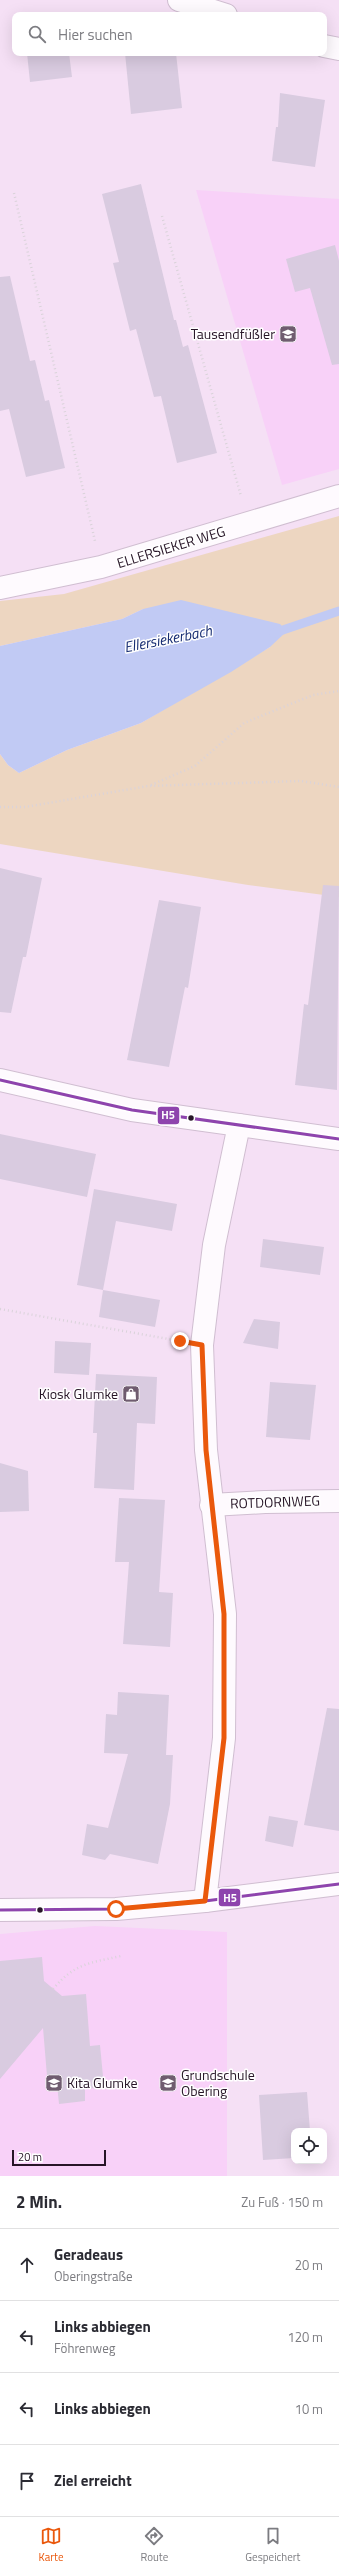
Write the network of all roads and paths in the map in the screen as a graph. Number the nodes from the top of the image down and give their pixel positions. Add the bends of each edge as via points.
1 (178, 0) edge
2 (216, 12) edge
3 (327, 47) edge
4 (339, 49) edge
5 (14, 192) dead end
6 (162, 216) dead end
7 (339, 496) edge
8 (248, 524) junction
9 (101, 567) junction
10 (0, 588) edge
11 (339, 691) edge
12 (148, 786) junction
13 (339, 786) edge
14 (0, 807) edge
15 (0, 1080) edge
16 (239, 1125) junction
17 (339, 1139) edge
18 (0, 1309) edge
19 (202, 1345) junction
20 (339, 1501) edge
21 (211, 1505) junction
22 (339, 1884) edge
23 (205, 1901) junction
24 (0, 1910) edge
25 (121, 1956) dead end
26 (53, 1988) dead end

1 - 2 street
3 - 4 street
5 - 9 path
6 - 8 path
7 - 8 street, ELLERSIEKER WEG
8 - 9 street, ELLERSIEKER WEG
9 - 10 street, ELLERSIEKER WEG
11 - 12 path via 313,695 244,723 195,766
12 - 13 path via 301,781
12 - 14 path via 25,807
15 - 16 street via 132,1110
16 - 17 street
16 - 19 street via 214,1245
18 - 19 path
19 - 21 street
20 - 21 street, ROTDORNWEG
21 - 23 street via 224,1614 224,1738
22 - 23 street
23 - 24 street via 116,1909
25 - 26 path via 82,1965 66,1973

